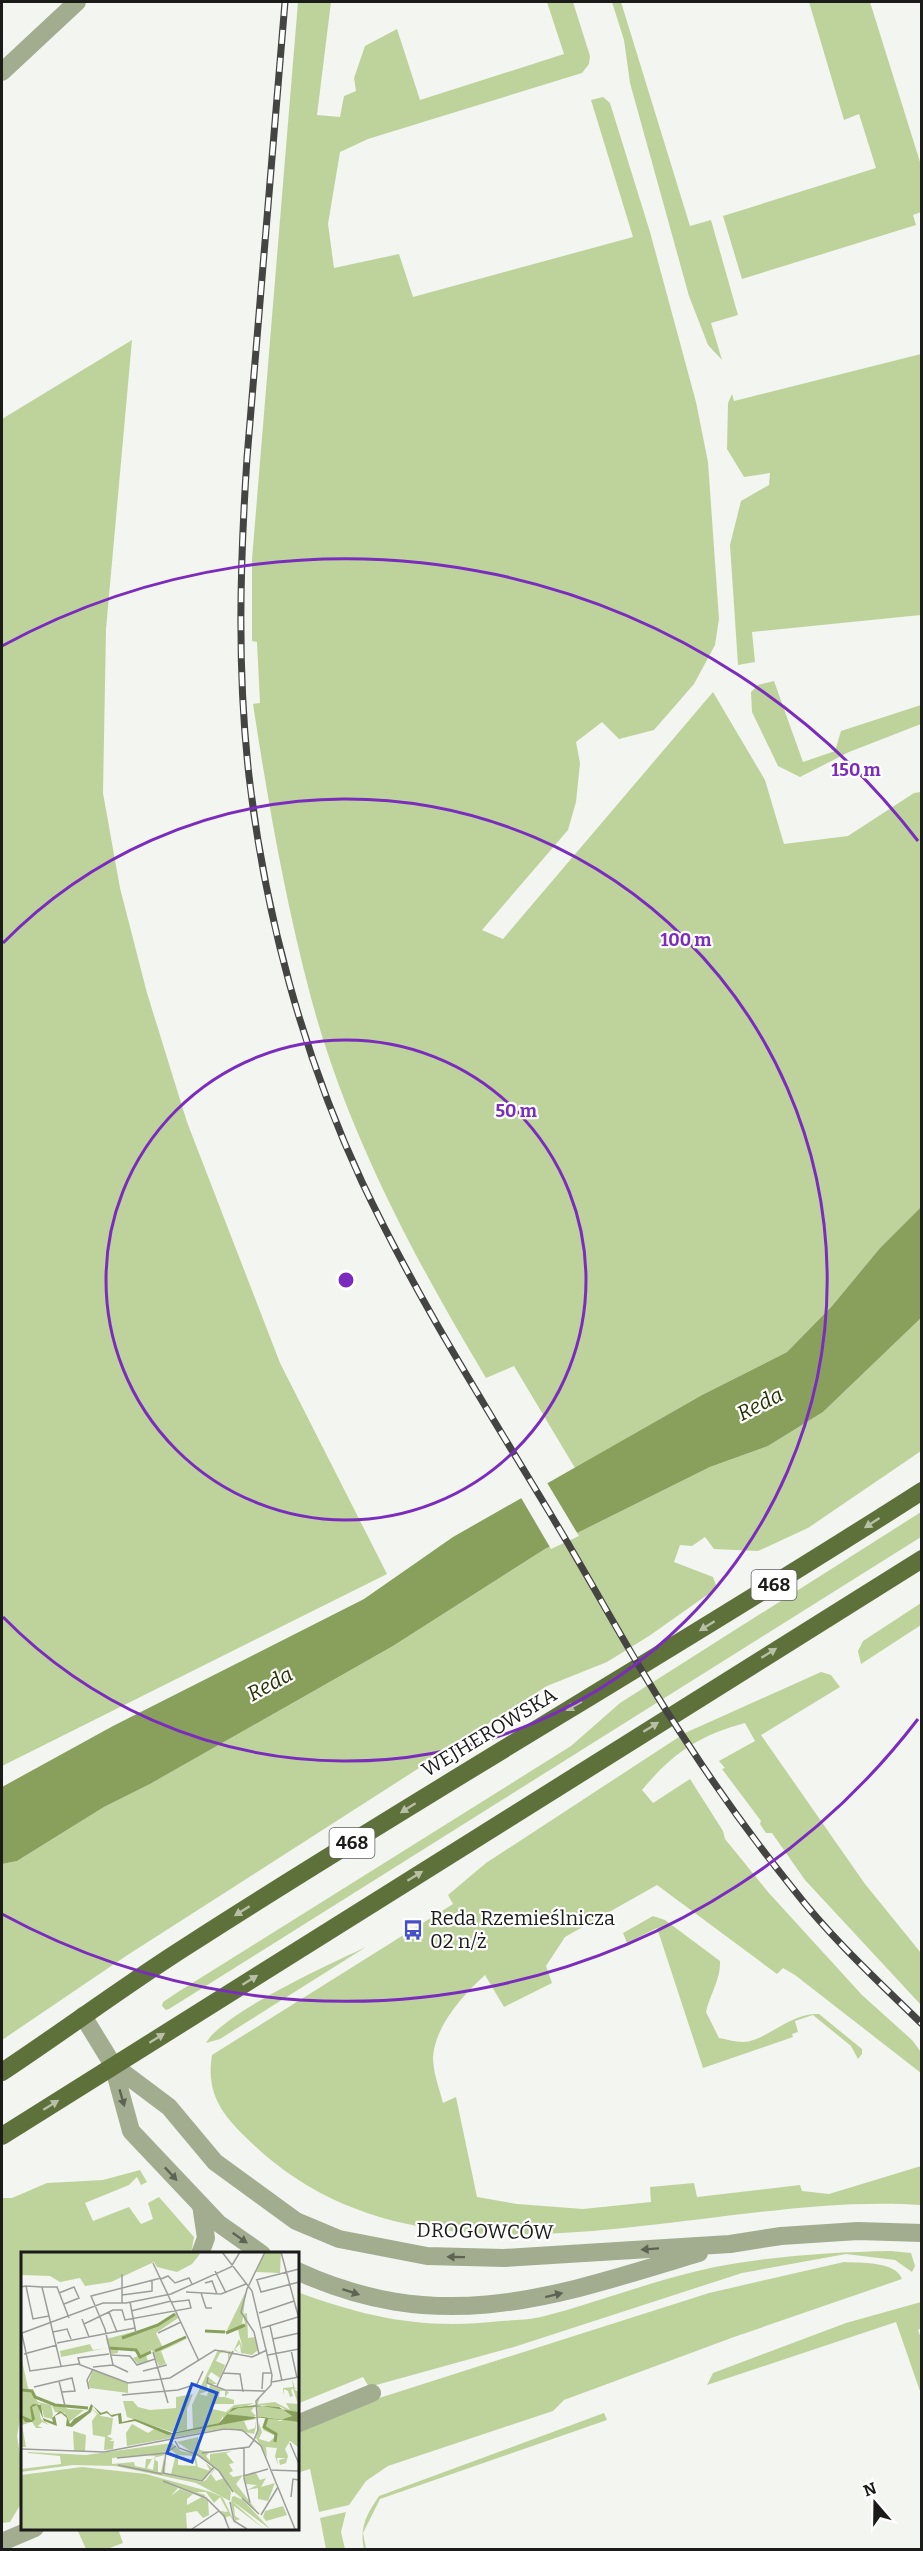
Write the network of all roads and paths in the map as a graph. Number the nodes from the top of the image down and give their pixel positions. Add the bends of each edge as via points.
1 (77, 2) edge
2 (2, 72) edge
3 (921, 1491) edge
4 (921, 1558) edge
5 (83, 2016) junction
6 (113, 2065) junction
7 (2, 2072) edge
8 (2, 2136) edge
9 (201, 2205) junction
10 (921, 2233) edge
11 (730, 2244) junction
12 (201, 2252) edge
13 (259, 2252) edge
14 (298, 2271) edge
15 (372, 2393) dead end
16 (298, 2424) edge
17 (32, 2530) edge
18 (2, 2542) edge

1 - 2 street
3 -> 5 main road, WEJHEROWSKA / 468 via 186,1946
6 -> 4 main road
5 - 6 street
5 - 7 main road, WEJHEROWSKA / 468
8 -> 6 main road
6 -> 9 street via 131,2131
11 -> 6 street, DROGOWCÓW via 504,2258 427,2256 339,2239 297,2221 215,2162 169,2107
9 - 12 street via 206,2238
9 -> 13 street via 218,2223
10 - 11 street, DROGOWCÓW via 858,2231
14 -> 11 street, DROGOWCÓW via 372,2299 435,2307 496,2306 559,2294
15 - 16 street
17 - 18 street

